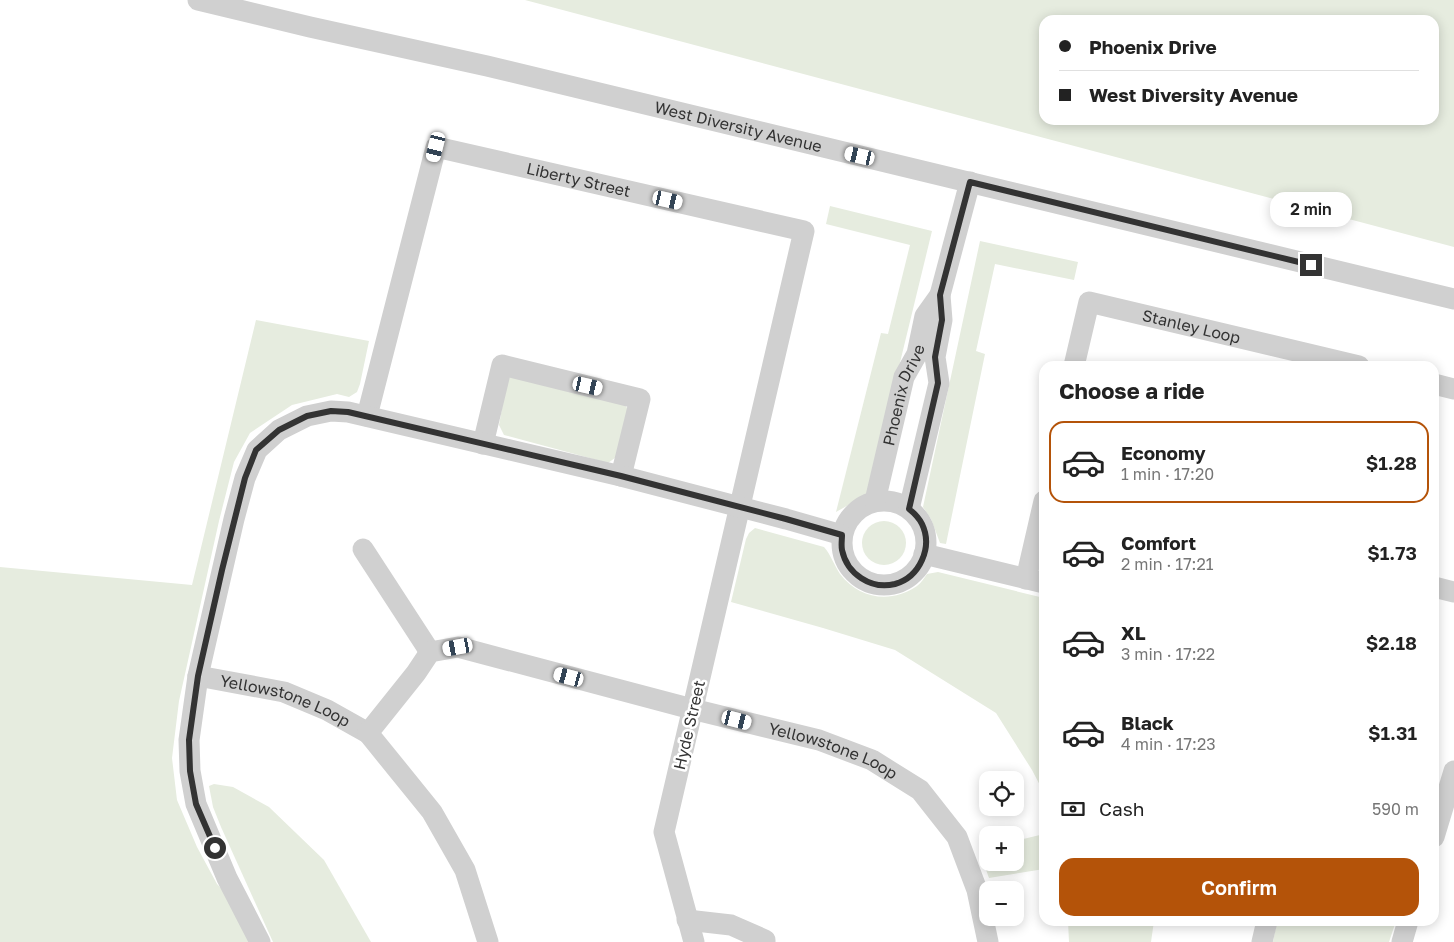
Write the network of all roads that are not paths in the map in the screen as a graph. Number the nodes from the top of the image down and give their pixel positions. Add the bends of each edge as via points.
1 (198, 0) edge
2 (970, 182) junction
3 (940, 295) junction
4 (1454, 298) edge
5 (1075, 361) edge
6 (1338, 361) edge
7 (1439, 385) edge
8 (1454, 389) edge
9 (367, 416) junction
10 (483, 444) junction
11 (621, 476) junction
12 (875, 501) junction
13 (739, 506) junction
14 (909, 509) junction
15 (842, 535) junction
16 (1039, 545) edge
17 (363, 549) dead end
18 (924, 554) junction
19 (1035, 581) edge
20 (1439, 588) edge
21 (1454, 592) edge
22 (430, 652) junction
23 (198, 676) junction
24 (692, 709) junction
25 (368, 733) junction
26 (1454, 771) edge
27 (1439, 805) edge
28 (687, 920) junction
29 (1266, 926) edge
30 (1407, 926) edge
31 (260, 942) edge
32 (488, 942) edge
33 (694, 942) edge
34 (765, 942) edge
35 (988, 942) edge
36 (1262, 942) edge
37 (1402, 942) edge

1 - 2 street, West Diversity Avenue
2 - 3 street, Phoenix Drive
2 - 4 street, West Diversity Avenue
3 - 12 street, Phoenix Drive via 925,316 917,354 904,377
3 - 14 street, Phoenix Drive via 942,320 935,357 938,383
5 - 6 street, Stanley Loop via 1089,302
7 - 8 street
9 - 10 street
9 - 13 street, Liberty Street via 436,147 804,231
9 - 23 street via 331,411 307,416 279,430 256,450 234,519
10 - 11 street
10 - 11 street via 502,365 511,367 640,399
11 - 13 street
12 - 14 street via 887,500
12 - 15 street via 854,512
13 - 15 street
13 - 24 street, Hyde Street
14 - 18 street via 922,524 926,544
15 - 18 street via 846,563 867,582 895,584 908,578
16 - 19 street
17 - 22 street
18 - 19 street
20 - 21 street
22 - 24 street, Yellowstone Loop via 458,647
22 - 25 street, Yellowstone Loop
23 - 25 street, Yellowstone Loop via 284,692 327,710
23 - 31 street via 189,740 196,804 227,878
24 - 28 street, Hyde Street via 664,832
24 - 35 street, Yellowstone Loop via 818,740 872,760 920,790 956,837 977,890
25 - 32 street, Yellowstone Loop via 432,812 465,870
26 - 27 street
28 - 33 street, Hyde Street
28 - 34 street via 731,925
29 - 36 street
30 - 37 street

